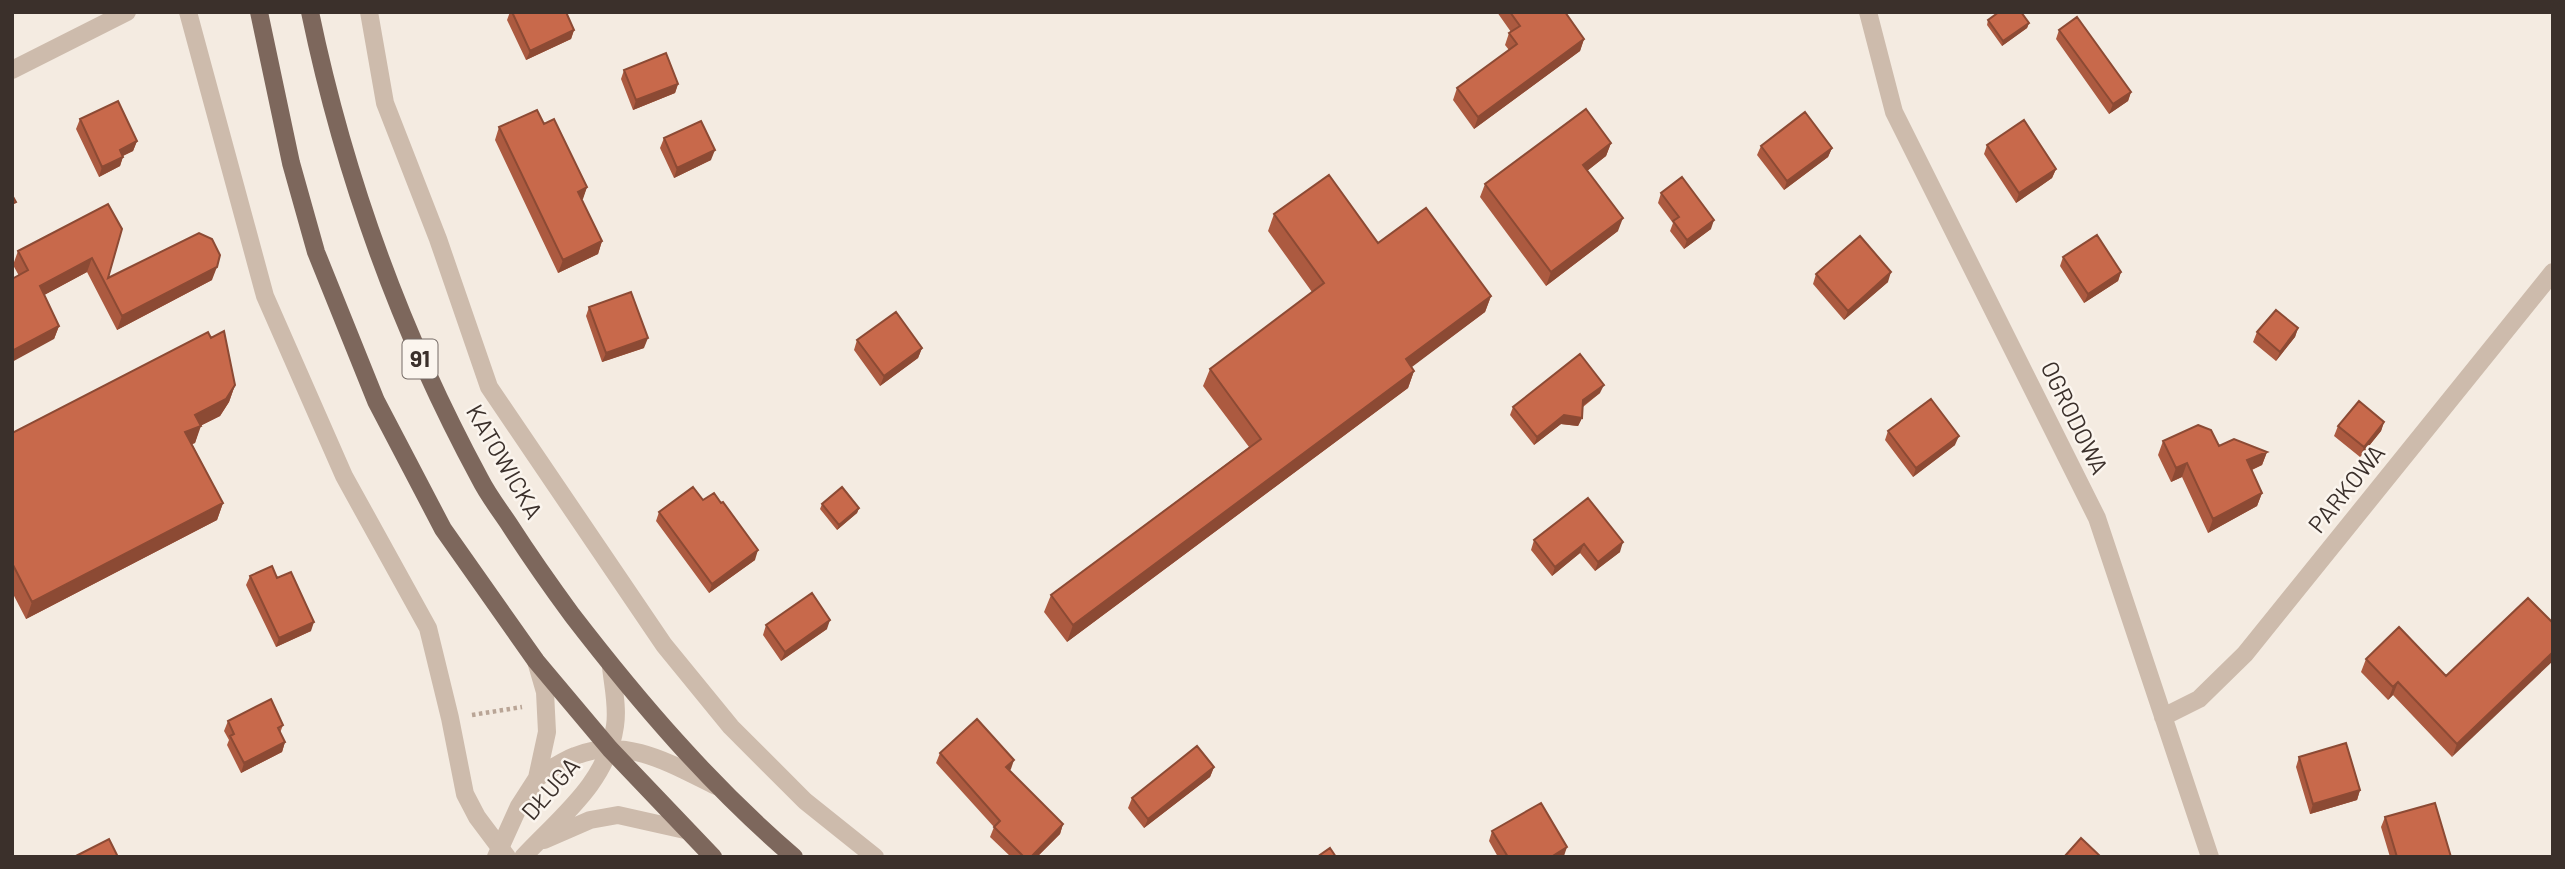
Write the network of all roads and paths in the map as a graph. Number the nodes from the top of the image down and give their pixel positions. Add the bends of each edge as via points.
1 (127, 12) edge
2 (188, 12) edge
3 (259, 12) edge
4 (310, 12) edge
5 (369, 12) edge
6 (1868, 12) edge
7 (12, 70) edge
8 (2553, 272) edge
9 (536, 661) junction
10 (611, 667) junction
11 (2163, 717) junction
12 (610, 749) junction
13 (537, 778) junction
14 (720, 787) junction
15 (685, 830) junction
16 (529, 850) edge
17 (501, 853) edge
18 (713, 857) edge
19 (794, 857) edge
20 (874, 857) edge
21 (2210, 857) edge

1 - 7 street
2 - 17 street via 265,296 344,476 428,628 465,794
3 - 9 main road, 91 via 291,163 316,251 376,401 443,529
4 - 10 main road, KATOWICKA / 91 via 340,137 416,350 481,481 546,581
5 - 20 street via 385,103 489,387 664,645 731,727 805,801
6 - 11 street, OGRODOWA via 1894,112 2096,518
8 - 11 street, PARKOWA via 2245,654 2199,699
9 - 12 main road, 91
9 - 13 street, DŁUGA via 545,692 547,732
10 - 12 street, DŁUGA via 615,724
10 - 14 main road, KATOWICKA / 91
11 - 21 street, OGRODOWA
12 - 13 street, DŁUGA via 576,755
12 - 14 street, DŁUGA via 644,753
12 - 15 main road, 91
12 - 16 street, DŁUGA via 591,785
13 - 17 street, DŁUGA via 519,806
14 - 19 main road, KATOWICKA / 91
15 - 16 street via 632,817 605,816
15 - 18 main road, 91

